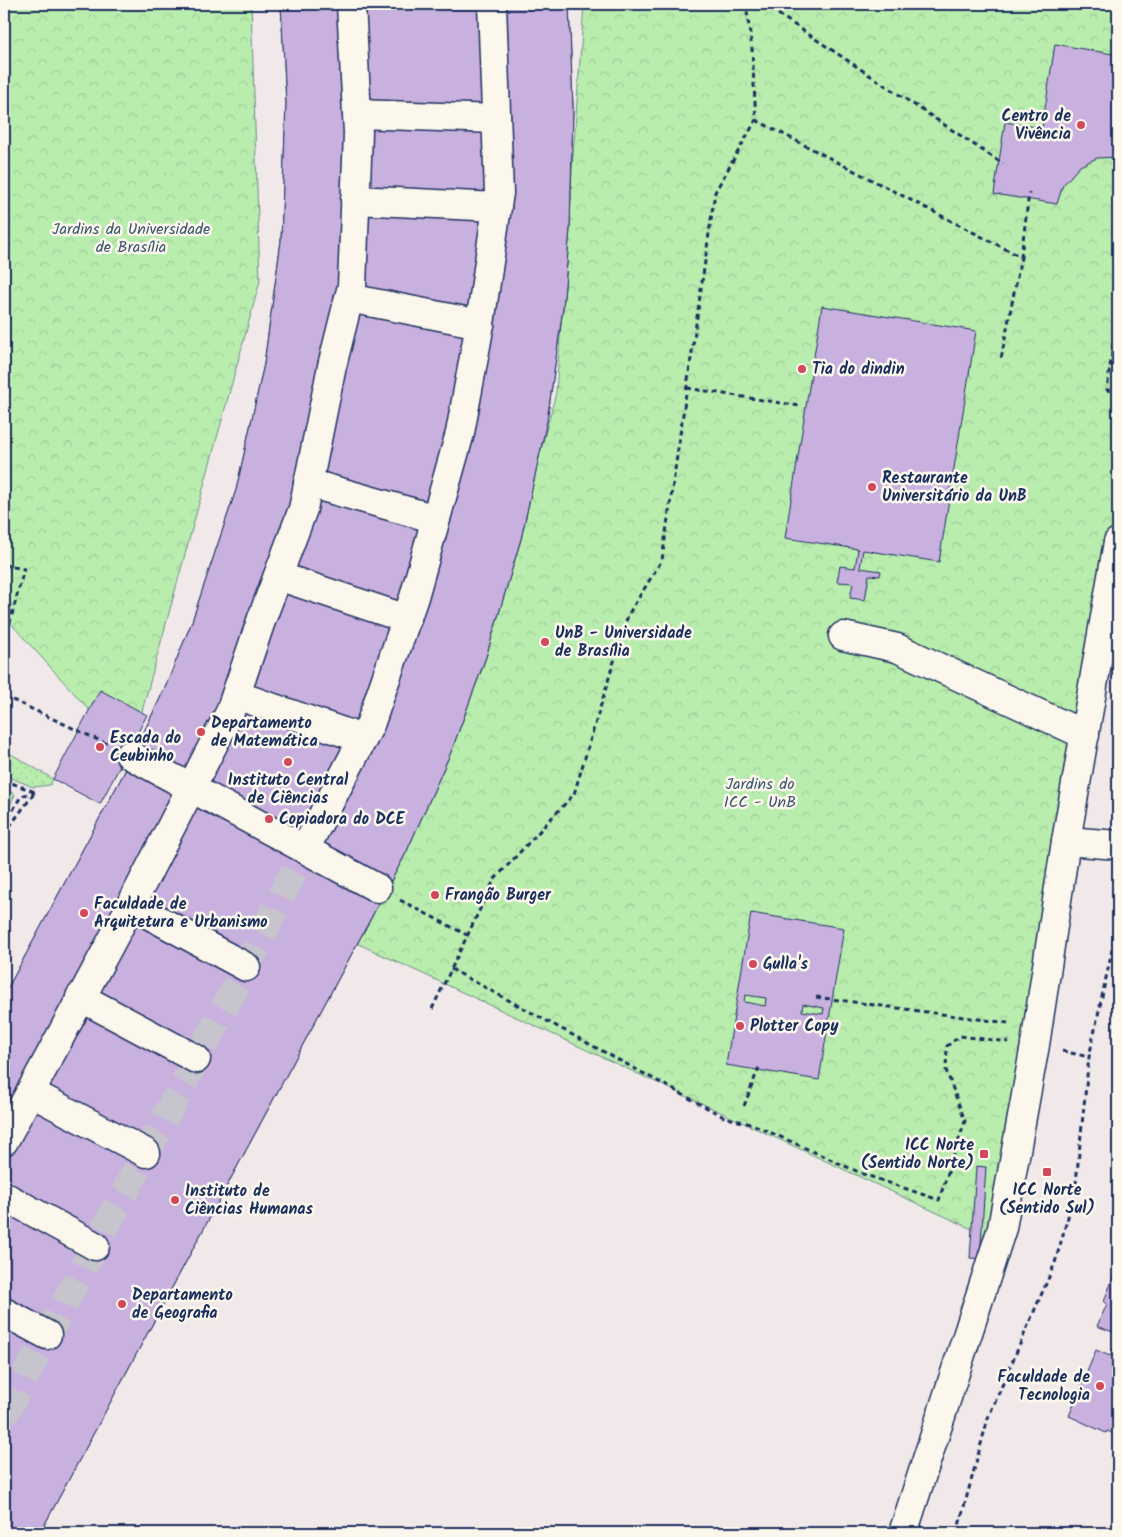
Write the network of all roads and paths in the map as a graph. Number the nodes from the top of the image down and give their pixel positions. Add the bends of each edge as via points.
1 (351, 4) edge
2 (492, 4) edge
3 (746, 4) edge
4 (763, 4) edge
5 (357, 114) junction
6 (496, 119) junction
7 (756, 120) junction
8 (1003, 164) dead end
9 (1029, 193) dead end
10 (355, 200) junction
11 (497, 207) junction
12 (1021, 258) junction
13 (350, 298) junction
14 (1118, 308) edge
15 (480, 324) junction
16 (1001, 359) dead end
17 (687, 388) junction
18 (1118, 393) edge
19 (800, 406) dead end
20 (308, 484) junction
21 (436, 519) junction
22 (1118, 542) edge
23 (4, 566) edge
24 (278, 576) junction
25 (407, 619) junction
26 (843, 636) dead end
27 (4, 645) edge
28 (236, 695) junction
29 (4, 696) edge
30 (1085, 734) junction
31 (363, 739) junction
32 (130, 755) joint
33 (4, 780) edge
34 (191, 788) junction
35 (35, 792) junction
36 (4, 826) edge
37 (4, 834) edge
38 (1066, 841) junction
39 (1118, 845) edge
40 (305, 849) junction
41 (377, 888) joint
42 (131, 905) junction
43 (1118, 922) edge
44 (467, 935) junction
45 (246, 966) dead end
46 (450, 969) junction
47 (80, 997) junction
48 (816, 997) dead end
49 (432, 1009) dead end
50 (1008, 1023) dead end
51 (1035, 1045) junction
52 (1089, 1057) junction
53 (196, 1059) dead end
54 (759, 1068) dead end
55 (30, 1092) junction
56 (744, 1106) dead end
57 (4, 1141) edge
58 (146, 1153) dead end
59 (4, 1196) edge
60 (96, 1246) dead end
61 (4, 1312) edge
62 (47, 1335) dead end
63 (903, 1533) edge
64 (957, 1533) edge

1 - 5 street
2 - 6 street
3 - 7 path
4 - 8 path
5 - 6 street
5 - 10 street
6 - 11 street
7 - 12 path
7 - 17 path via 715,192
9 - 12 path
10 - 11 street
10 - 13 street
11 - 15 street
12 - 16 path
13 - 15 street
13 - 20 street via 332,366
14 - 18 path via 1107,390
15 - 21 street via 460,433
17 - 19 path
17 - 44 path via 662,560 628,615 574,794 494,880
20 - 21 street
20 - 24 street via 303,509
21 - 25 street
22 - 30 street
23 - 27 path via 24,570
24 - 25 street
24 - 28 street
25 - 31 street
26 - 30 street via 897,648
28 - 31 street
28 - 34 street
29 - 32 path
30 - 38 street
31 - 40 street
32 - 34 street
33 - 35 path
34 - 40 street
34 - 42 street
35 - 36 path via 21,796
35 - 37 path
38 - 39 street
38 - 51 street
40 - 41 street
41 - 44 path
42 - 45 street
42 - 47 street
43 - 52 path
44 - 46 path
46 - 49 path
46 - 51 path via 724,1117 754,1125 863,1174 939,1200 965,1120 946,1070 947,1046 960,1036
47 - 53 street
47 - 55 street
48 - 50 path
51 - 52 path
51 - 63 street via 1002,1228
52 - 64 path via 1075,1192 1055,1263 988,1418
54 - 56 path
55 - 57 street
55 - 58 street
59 - 60 street
61 - 62 street

